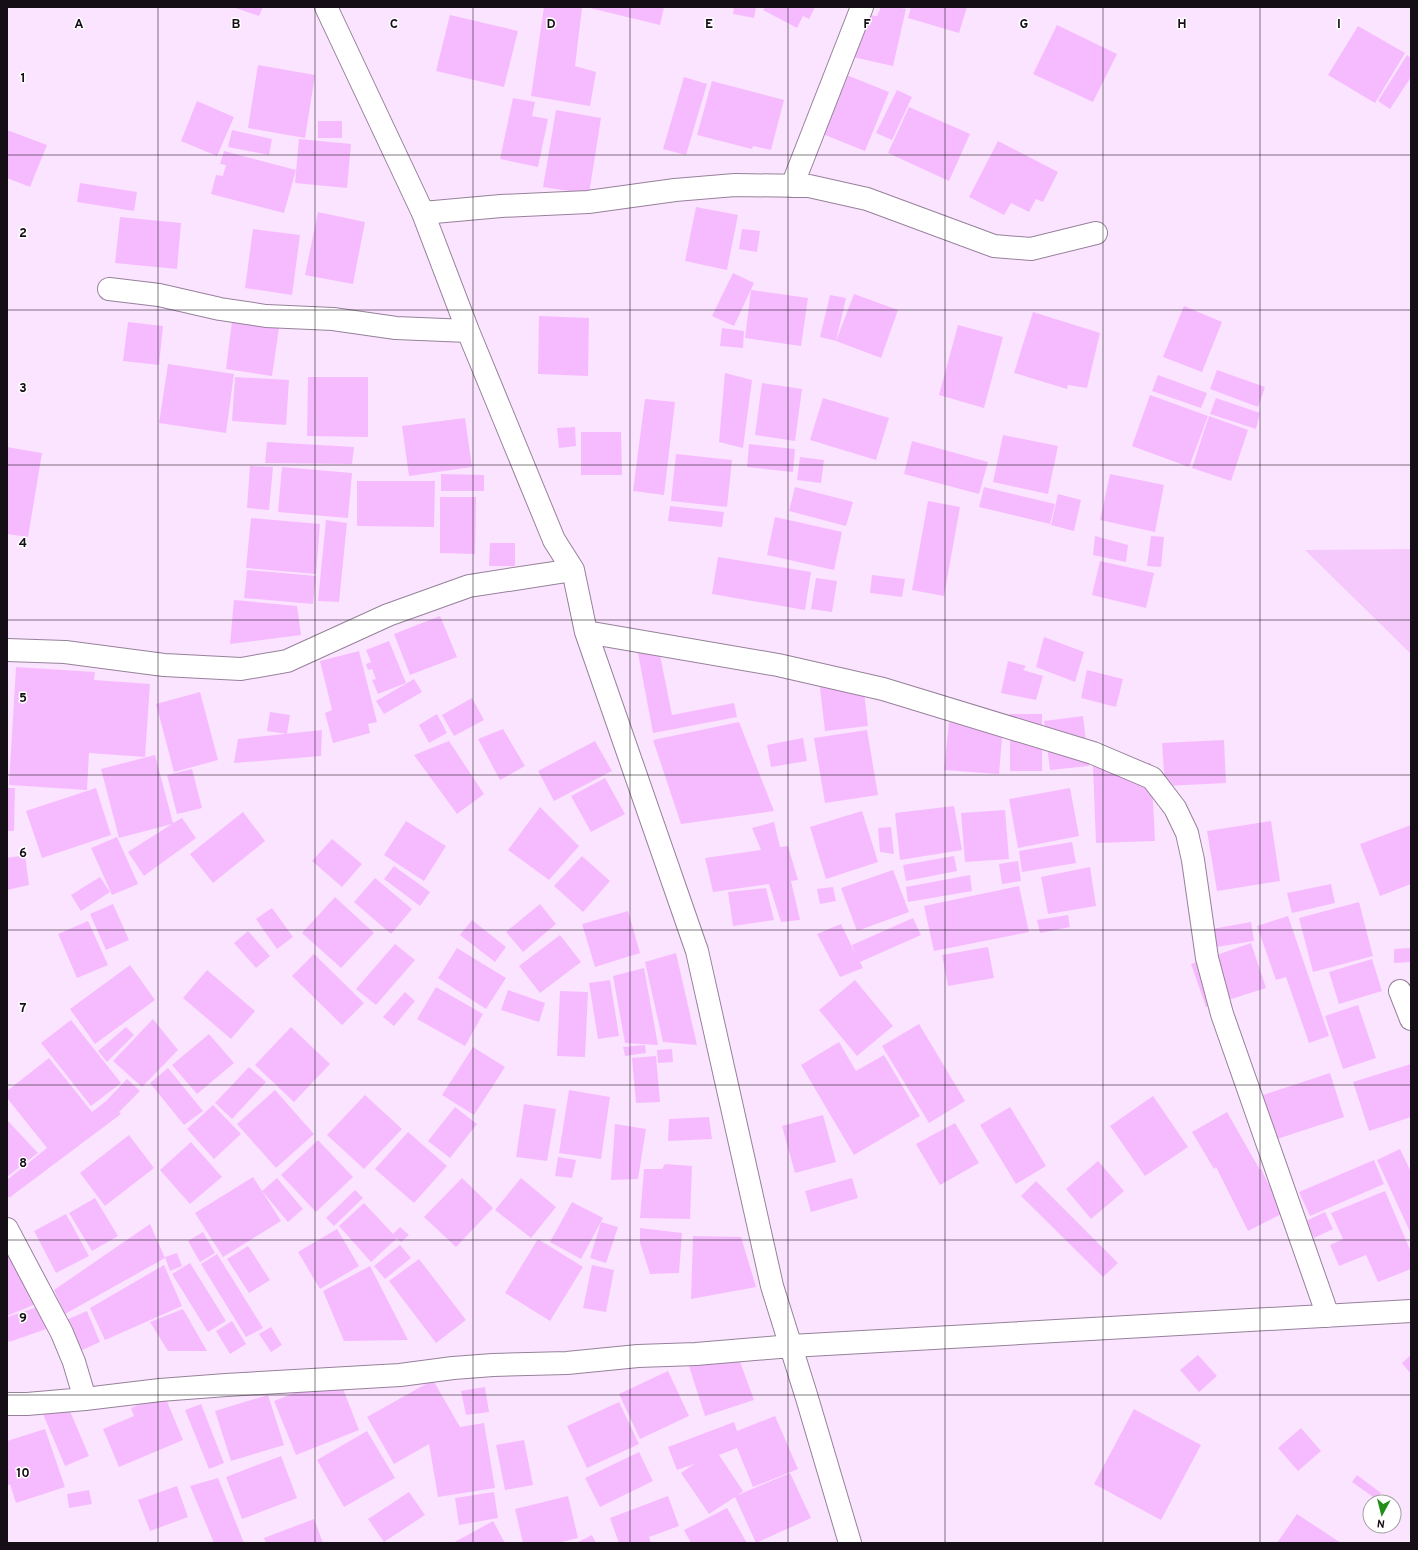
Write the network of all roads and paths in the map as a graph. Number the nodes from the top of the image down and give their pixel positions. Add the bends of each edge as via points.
1 (326, 7) edge
2 (862, 7) edge
3 (792, 186) junction
4 (423, 213) junction
5 (1096, 233) dead end
6 (109, 289) dead end
7 (468, 331) junction
8 (573, 570) junction
9 (586, 632) junction
10 (7, 650) edge
11 (1400, 991) dead end
12 (1411, 1019) edge
13 (7, 1229) edge
14 (1411, 1311) edge
15 (1328, 1316) junction
16 (791, 1346) junction
17 (85, 1399) junction
18 (7, 1404) edge
19 (850, 1543) edge

1 - 4 street
2 - 3 street
3 - 4 street via 735,185 588,202
3 - 5 street via 809,186 867,198 994,246 1031,249
4 - 7 street
6 - 7 street via 159,295 266,316 333,319 396,328
7 - 8 street via 554,540
8 - 9 street
8 - 10 street via 470,586 388,615 287,661 241,669 164,665 65,652
9 - 15 street via 778,665 883,689 1093,753 1152,778 1175,808 1187,833 1207,958 1222,1014
9 - 16 street via 696,951 772,1286
11 - 12 street
13 - 17 street via 62,1333
14 - 15 street
15 - 16 street
16 - 17 street via 638,1356 567,1364 493,1365 393,1375 226,1385
16 - 19 street
17 - 18 street

